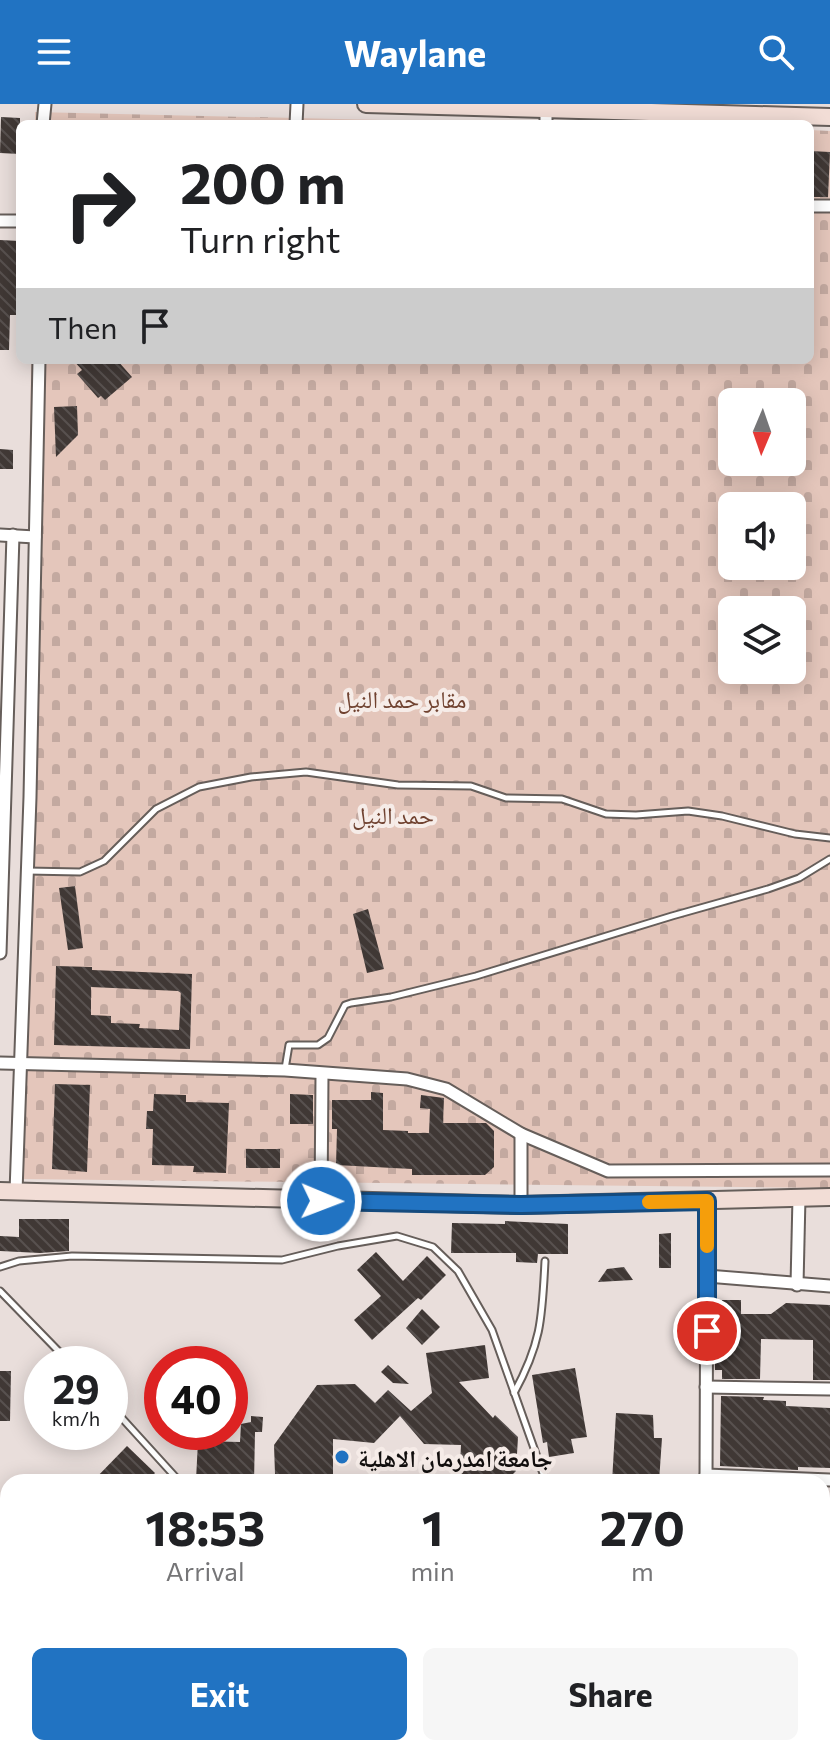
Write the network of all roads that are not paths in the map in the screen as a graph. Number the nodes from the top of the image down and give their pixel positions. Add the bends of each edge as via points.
1 (366, 104) edge
2 (588, 107) edge
3 (812, 110) edge
4 (546, 117) edge
5 (830, 117) edge
6 (754, 119) edge
7 (39, 364) edge
8 (6, 535) edge
9 (35, 537) junction
10 (3, 795) edge
11 (30, 797) junction
12 (830, 838) edge
13 (830, 859) edge
14 (27, 871) junction
15 (0, 953) edge
16 (0, 1063) edge
17 (20, 1064) junction
18 (285, 1070) junction
19 (322, 1075) junction
20 (521, 1134) junction
21 (830, 1170) edge
22 (8, 1192) edge
23 (799, 1197) junction
24 (830, 1197) edge
25 (321, 1201) junction
26 (707, 1201) junction
27 (521, 1205) junction
28 (545, 1261) dead end
29 (0, 1267) edge
30 (707, 1276) junction
31 (797, 1285) junction
32 (830, 1286) edge
33 (0, 1291) edge
34 (53, 1346) edge
35 (706, 1387) junction
36 (830, 1389) edge
37 (513, 1394) junction
38 (128, 1425) edge
39 (173, 1474) edge
40 (543, 1474) edge
41 (706, 1474) edge

1 - 4 street
2 - 4 street
2 - 6 street
3 - 5 street
3 - 6 street
7 - 9 street
8 - 9 street
8 - 10 street
9 - 11 street
10 - 11 street
10 - 15 street
11 - 14 street
12 - 14 lane via 688,811 606,814 562,799 506,798 471,786 398,785 306,772 199,787 156,809 104,861 80,872
13 - 18 lane via 768,889 476,976 345,1005 328,1038 318,1045 289,1045
14 - 17 street
16 - 17 street
17 - 18 street
17 - 22 street
18 - 19 street
19 - 20 street via 433,1084
19 - 25 street
20 - 21 street via 608,1171
20 - 27 street
22 - 25 street
23 - 24 street
23 - 26 street
23 - 31 street
25 - 27 street
26 - 27 street
26 - 30 street
28 - 37 lane via 539,1336
29 - 37 lane via 72,1256 282,1260 397,1236 433,1247 458,1271 492,1330
30 - 31 street
30 - 35 street
31 - 32 street
33 - 34 lane
35 - 36 street
35 - 41 street
37 - 40 lane
38 - 39 lane

